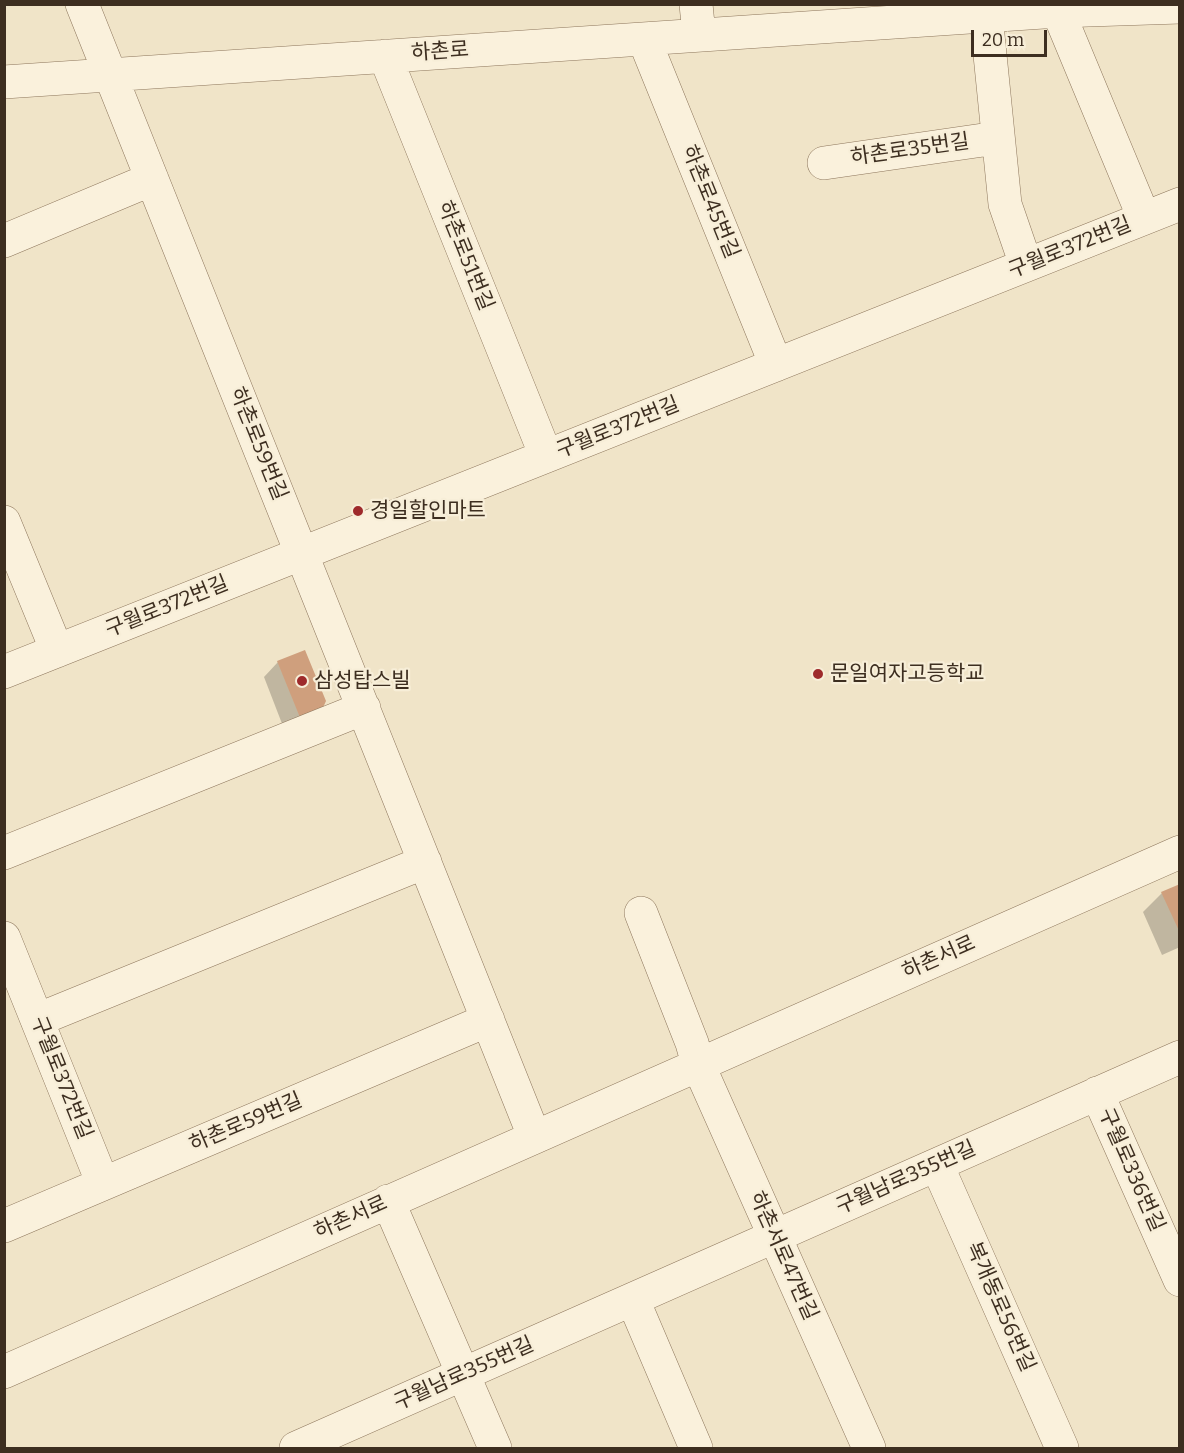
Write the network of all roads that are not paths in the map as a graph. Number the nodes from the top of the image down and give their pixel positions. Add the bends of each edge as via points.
1 (82, 4) edge
2 (1179, 7) edge
3 (1058, 10) junction
4 (876, 14) edge
5 (986, 15) junction
6 (697, 20) edge
7 (644, 39) junction
8 (385, 56) junction
9 (111, 75) junction
10 (4, 82) edge
11 (997, 138) junction
12 (824, 163) dead end
13 (152, 179) junction
14 (1179, 204) edge
15 (1144, 218) junction
16 (4, 241) edge
17 (1026, 265) junction
18 (776, 365) junction
19 (546, 456) junction
20 (4, 522) edge
21 (302, 554) junction
22 (57, 651) junction
23 (4, 672) edge
24 (364, 708) junction
25 (1179, 852) edge
26 (4, 853) edge
27 (425, 862) junction
28 (641, 913) dead end
29 (4, 938) edge
30 (37, 1020) junction
31 (488, 1020) junction
32 (1179, 1057) edge
33 (698, 1064) junction
34 (1098, 1093) junction
35 (534, 1136) junction
36 (937, 1165) junction
37 (103, 1184) junction
38 (388, 1201) junction
39 (4, 1226) edge
40 (774, 1236) junction
41 (1179, 1280) edge
42 (633, 1299) junction
43 (6, 1366) edge
44 (463, 1374) junction
45 (296, 1449) edge
46 (495, 1449) edge
47 (696, 1449) edge
48 (869, 1449) edge
49 (1062, 1449) edge

1 - 9 street, 하촌로59번길
2 - 3 street, 하촌로
3 - 5 street, 하촌로
3 - 15 street
4 - 5 street, 하촌로
4 - 6 street, 하촌로
5 - 11 street, 하촌로35번길
6 - 7 street, 하촌로
7 - 8 street, 하촌로
7 - 18 street, 하촌로45번길
8 - 9 street, 하촌로
8 - 19 street, 하촌로51번길
9 - 10 street, 하촌로
9 - 13 street, 하촌로59번길
11 - 12 street, 하촌로35번길
11 - 17 street, 하촌로35번길 via 1005,204
13 - 16 street
13 - 21 street, 하촌로59번길
14 - 15 street, 구월로372번길
15 - 17 street, 구월로372번길
17 - 18 street, 구월로372번길
18 - 19 street, 구월로372번길
19 - 21 street, 구월로372번길
20 - 22 street
21 - 22 street, 구월로372번길
21 - 24 street, 하촌로59번길
22 - 23 street, 구월로372번길
24 - 26 street
24 - 27 street, 하촌로59번길
25 - 33 street, 하촌서로
27 - 30 street
27 - 31 street, 하촌로59번길
28 - 33 street
29 - 30 street, 구월로372번길
30 - 37 street, 구월로372번길
31 - 35 street, 하촌로59번길
31 - 37 street, 하촌로59번길
32 - 34 street, 구월남로355번길
33 - 35 street, 하촌서로
33 - 40 street, 하촌서로47번길
34 - 36 street, 구월남로355번길
34 - 41 street, 구월로336번길
35 - 38 street, 하촌서로
36 - 40 street, 구월남로355번길
36 - 49 street, 복개동로56번길
37 - 39 street, 하촌로59번길
38 - 43 street, 하촌서로
38 - 44 street
40 - 42 street, 구월남로355번길
40 - 48 street, 하촌서로47번길
42 - 44 street, 구월남로355번길
42 - 47 street
44 - 45 street, 구월남로355번길
44 - 46 street

